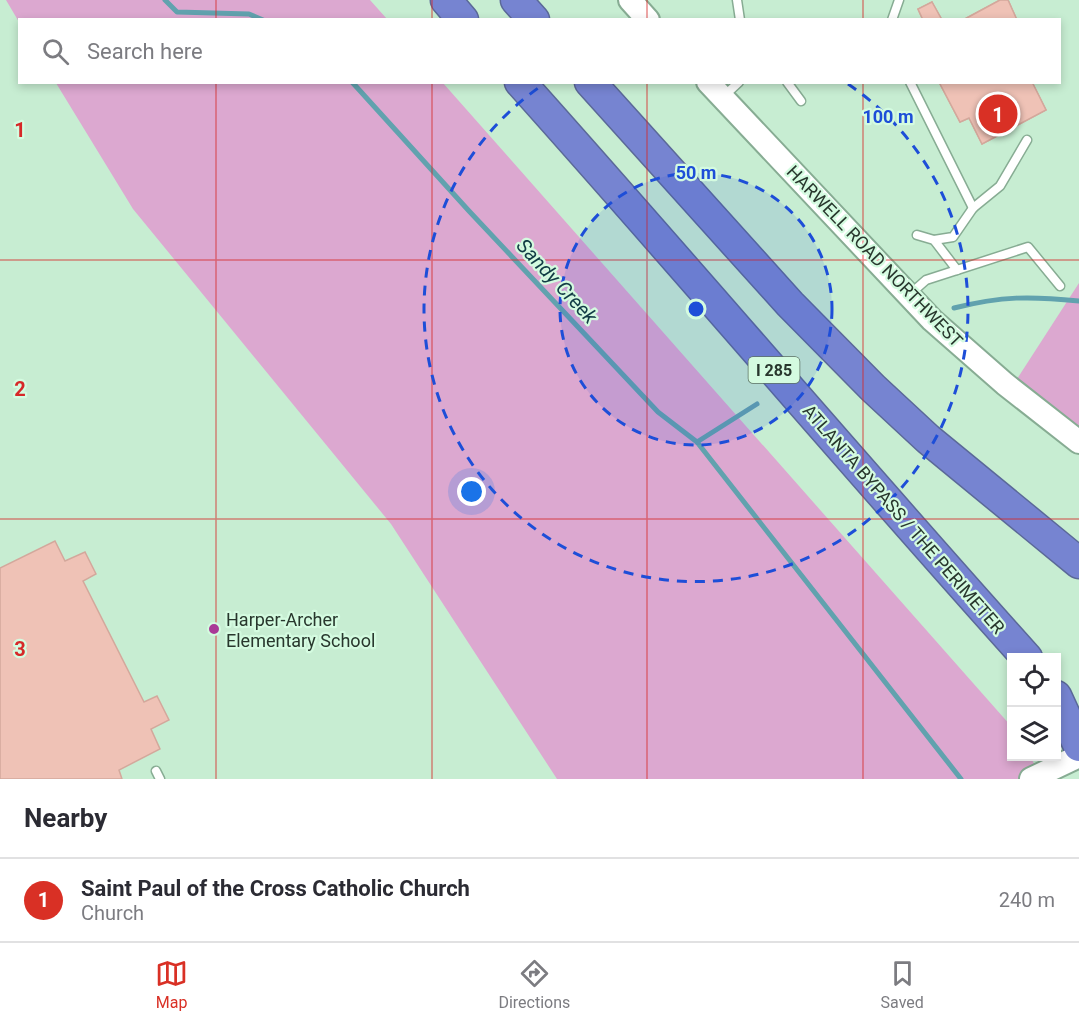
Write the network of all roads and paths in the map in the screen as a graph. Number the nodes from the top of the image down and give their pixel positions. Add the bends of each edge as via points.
1 (446, 0) edge
2 (516, 0) edge
3 (630, 0) edge
4 (737, 0) edge
5 (899, 0) edge
6 (461, 18) edge
7 (532, 18) edge
8 (646, 18) edge
9 (740, 18) edge
10 (893, 18) edge
11 (522, 84) edge
12 (592, 84) edge
13 (733, 84) edge
14 (788, 84) edge
15 (911, 84) edge
16 (715, 90) edge
17 (801, 101) dead end
18 (1027, 140) dead end
19 (973, 208) junction
20 (917, 235) dead end
21 (934, 240) junction
22 (957, 270) junction
23 (1060, 286) dead end
24 (909, 296) junction
25 (1079, 442) edge
26 (1079, 563) edge
27 (1023, 653) edge
28 (1062, 699) edge
29 (1079, 746) edge
30 (1079, 756) edge
31 (1032, 779) edge

1 - 6 highway
2 - 7 highway
3 - 8 street
4 - 9 lane
5 - 10 lane
11 - 27 highway, ATLANTA BYPASS / THE PERIMETER / I 285
12 - 26 highway via 790,304 873,388 928,439
13 - 16 lane
14 - 17 lane
15 - 19 lane
16 - 24 street, HARWELL ROAD NORTHWEST
18 - 19 lane via 999,186
19 - 21 lane via 953,237
20 - 21 lane
21 - 22 lane
22 - 23 lane via 1028,247
22 - 24 lane via 926,280
24 - 25 street, HARWELL ROAD NORTHWEST via 1005,384
28 - 29 highway
30 - 31 street

